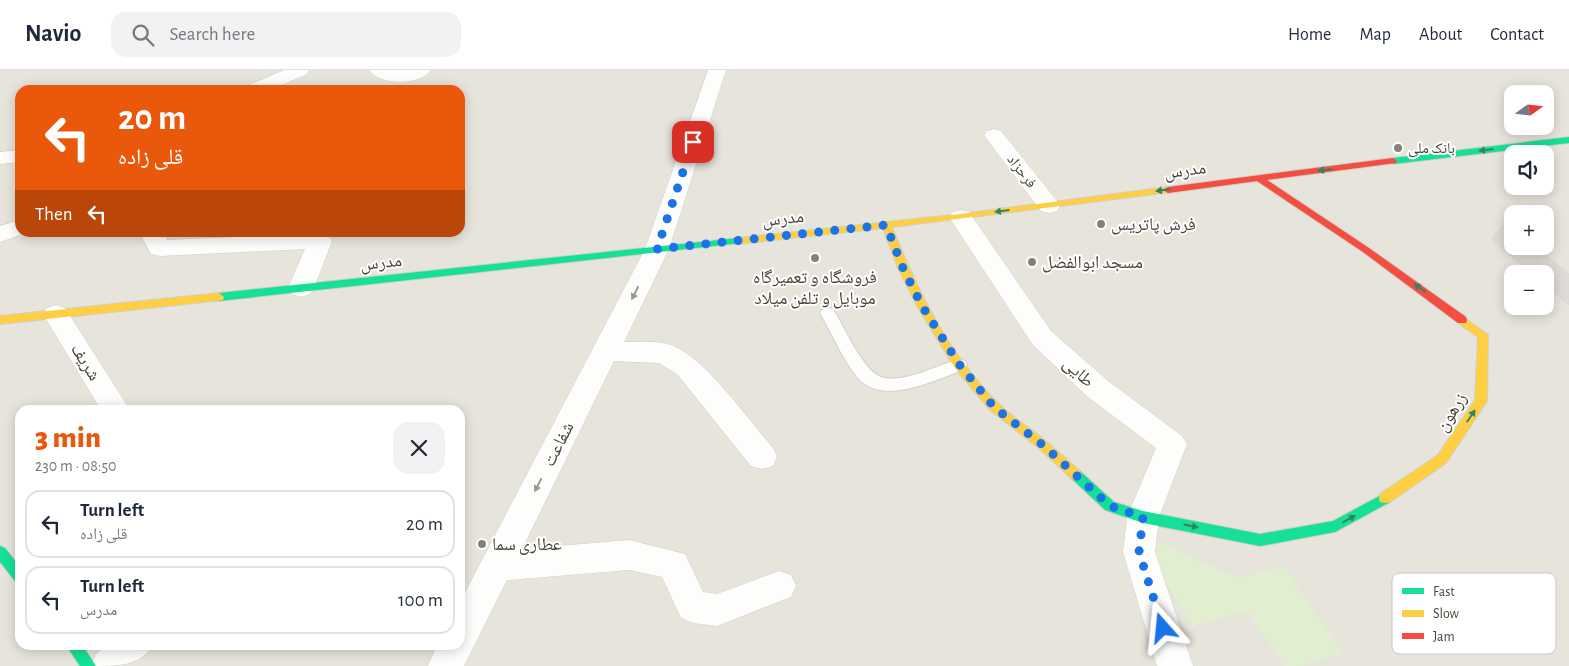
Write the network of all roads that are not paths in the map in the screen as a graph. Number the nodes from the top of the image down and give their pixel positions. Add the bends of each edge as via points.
1 (300, 70) edge
2 (378, 70) edge
3 (422, 70) edge
4 (717, 70) edge
5 (266, 85) edge
6 (994, 135) dead end
7 (1569, 140) edge
8 (15, 156) edge
9 (0, 158) edge
10 (1258, 178) junction
11 (1049, 206) junction
12 (961, 216) junction
13 (886, 225) junction
14 (15, 229) edge
15 (0, 234) edge
16 (154, 237) edge
17 (657, 249) junction
18 (302, 288) junction
19 (828, 313) dead end
20 (56, 314) junction
21 (0, 320) edge
22 (606, 351) junction
23 (959, 364) junction
24 (113, 405) edge
25 (762, 457) dead end
26 (1143, 517) junction
27 (496, 566) junction
28 (779, 586) dead end
29 (465, 628) edge
30 (77, 650) edge
31 (129, 650) edge
32 (454, 650) edge
33 (89, 666) edge
34 (110, 666) edge
35 (446, 666) edge
36 (1175, 666) edge

1 - 5 street
2 - 3 street via 387,77 400,77
4 - 17 street, شفاعت
6 - 11 street, فرحزاد
7 -> 10 main road, مدرس
8 - 9 street
10 -> 11 main road, مدرس
26 -> 10 main road, زرهون via 1260,540 1335,526 1389,496 1442,458 1481,401 1483,335 1366,250
11 -> 12 main road, مدرس
12 - 13 main road, مدرس
12 - 26 street, طایی via 1042,338 1098,389 1172,444
13 - 17 main road, مدرس
13 - 23 main road via 922,306
14 - 15 street
16 - 18 street via 160,248 320,241
17 - 18 main road, مدرس
17 -> 22 street, شفاعت
18 - 20 main road, مدرس
19 - 23 lane via 868,378 883,385 907,382
20 - 21 main road, مدرس
20 - 24 street, شریف
22 - 25 street via 664,353 688,368
22 -> 27 street, شفاعت
23 - 26 main road via 994,407 1044,446 1110,506
26 - 36 street via 1139,552
27 - 28 street via 630,555 673,565 693,607 717,610
27 - 29 street, شفاعت
30 - 33 main road
31 - 34 street
32 - 35 street

